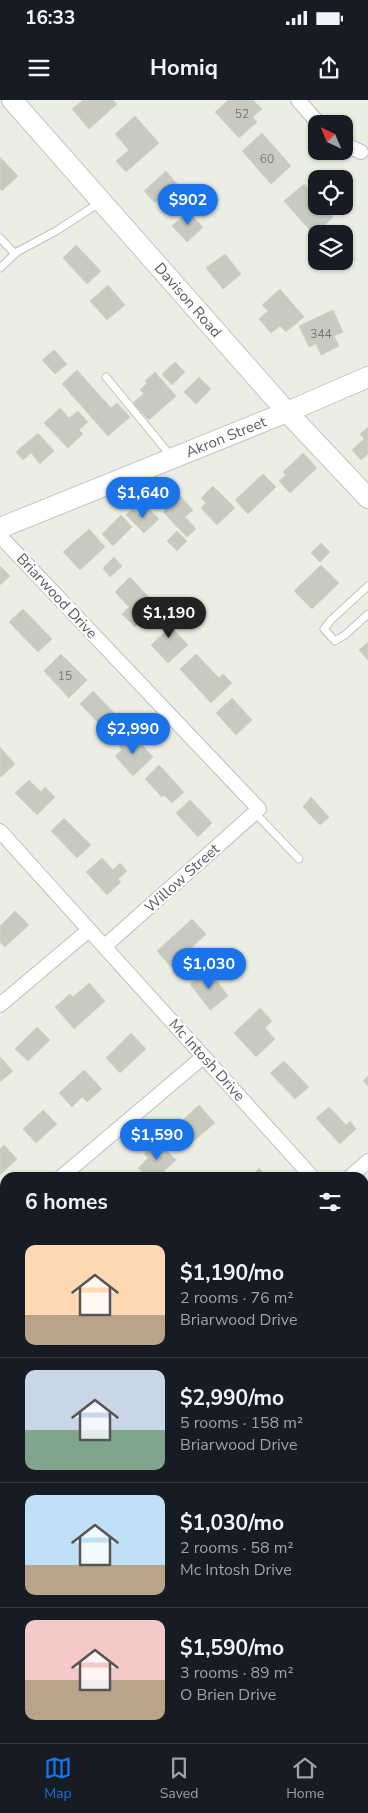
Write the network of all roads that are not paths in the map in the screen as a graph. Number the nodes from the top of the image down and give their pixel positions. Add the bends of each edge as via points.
1 (12, 100) edge
2 (298, 100) edge
3 (311, 115) edge
4 (353, 148) edge
5 (361, 152) dead end
6 (101, 201) junction
7 (0, 238) edge
8 (15, 254) junction
9 (0, 268) edge
10 (106, 377) dead end
11 (368, 377) edge
12 (287, 412) junction
13 (172, 459) junction
14 (368, 498) edge
15 (0, 528) edge
16 (0, 536) edge
17 (368, 586) edge
18 (368, 614) edge
19 (257, 811) junction
20 (0, 831) edge
21 (299, 859) dead end
22 (89, 930) junction
23 (105, 946) junction
24 (0, 1005) edge
25 (203, 1057) junction
26 (368, 1161) edge
27 (67, 1172) edge
28 (307, 1172) edge
29 (356, 1172) edge

1 - 6 street, Davison Road
2 - 3 street
4 - 5 street
6 - 8 lane
6 - 12 street, Davison Road
7 - 8 lane
8 - 9 lane
10 - 13 lane
11 - 12 street, Akron Street
12 - 13 street, Akron Street
12 - 14 street, Davison Road
13 - 15 street, Akron Street
16 - 19 street, Briarwood Drive
17 - 18 lane via 324,629 336,641
19 - 21 lane
19 - 23 street, Willow Street
20 - 22 street, Mc Intosh Drive
22 - 23 street, Mc Intosh Drive
22 - 24 street
23 - 25 street, Mc Intosh Drive
25 - 27 street
25 - 28 street, Mc Intosh Drive
26 - 29 street

